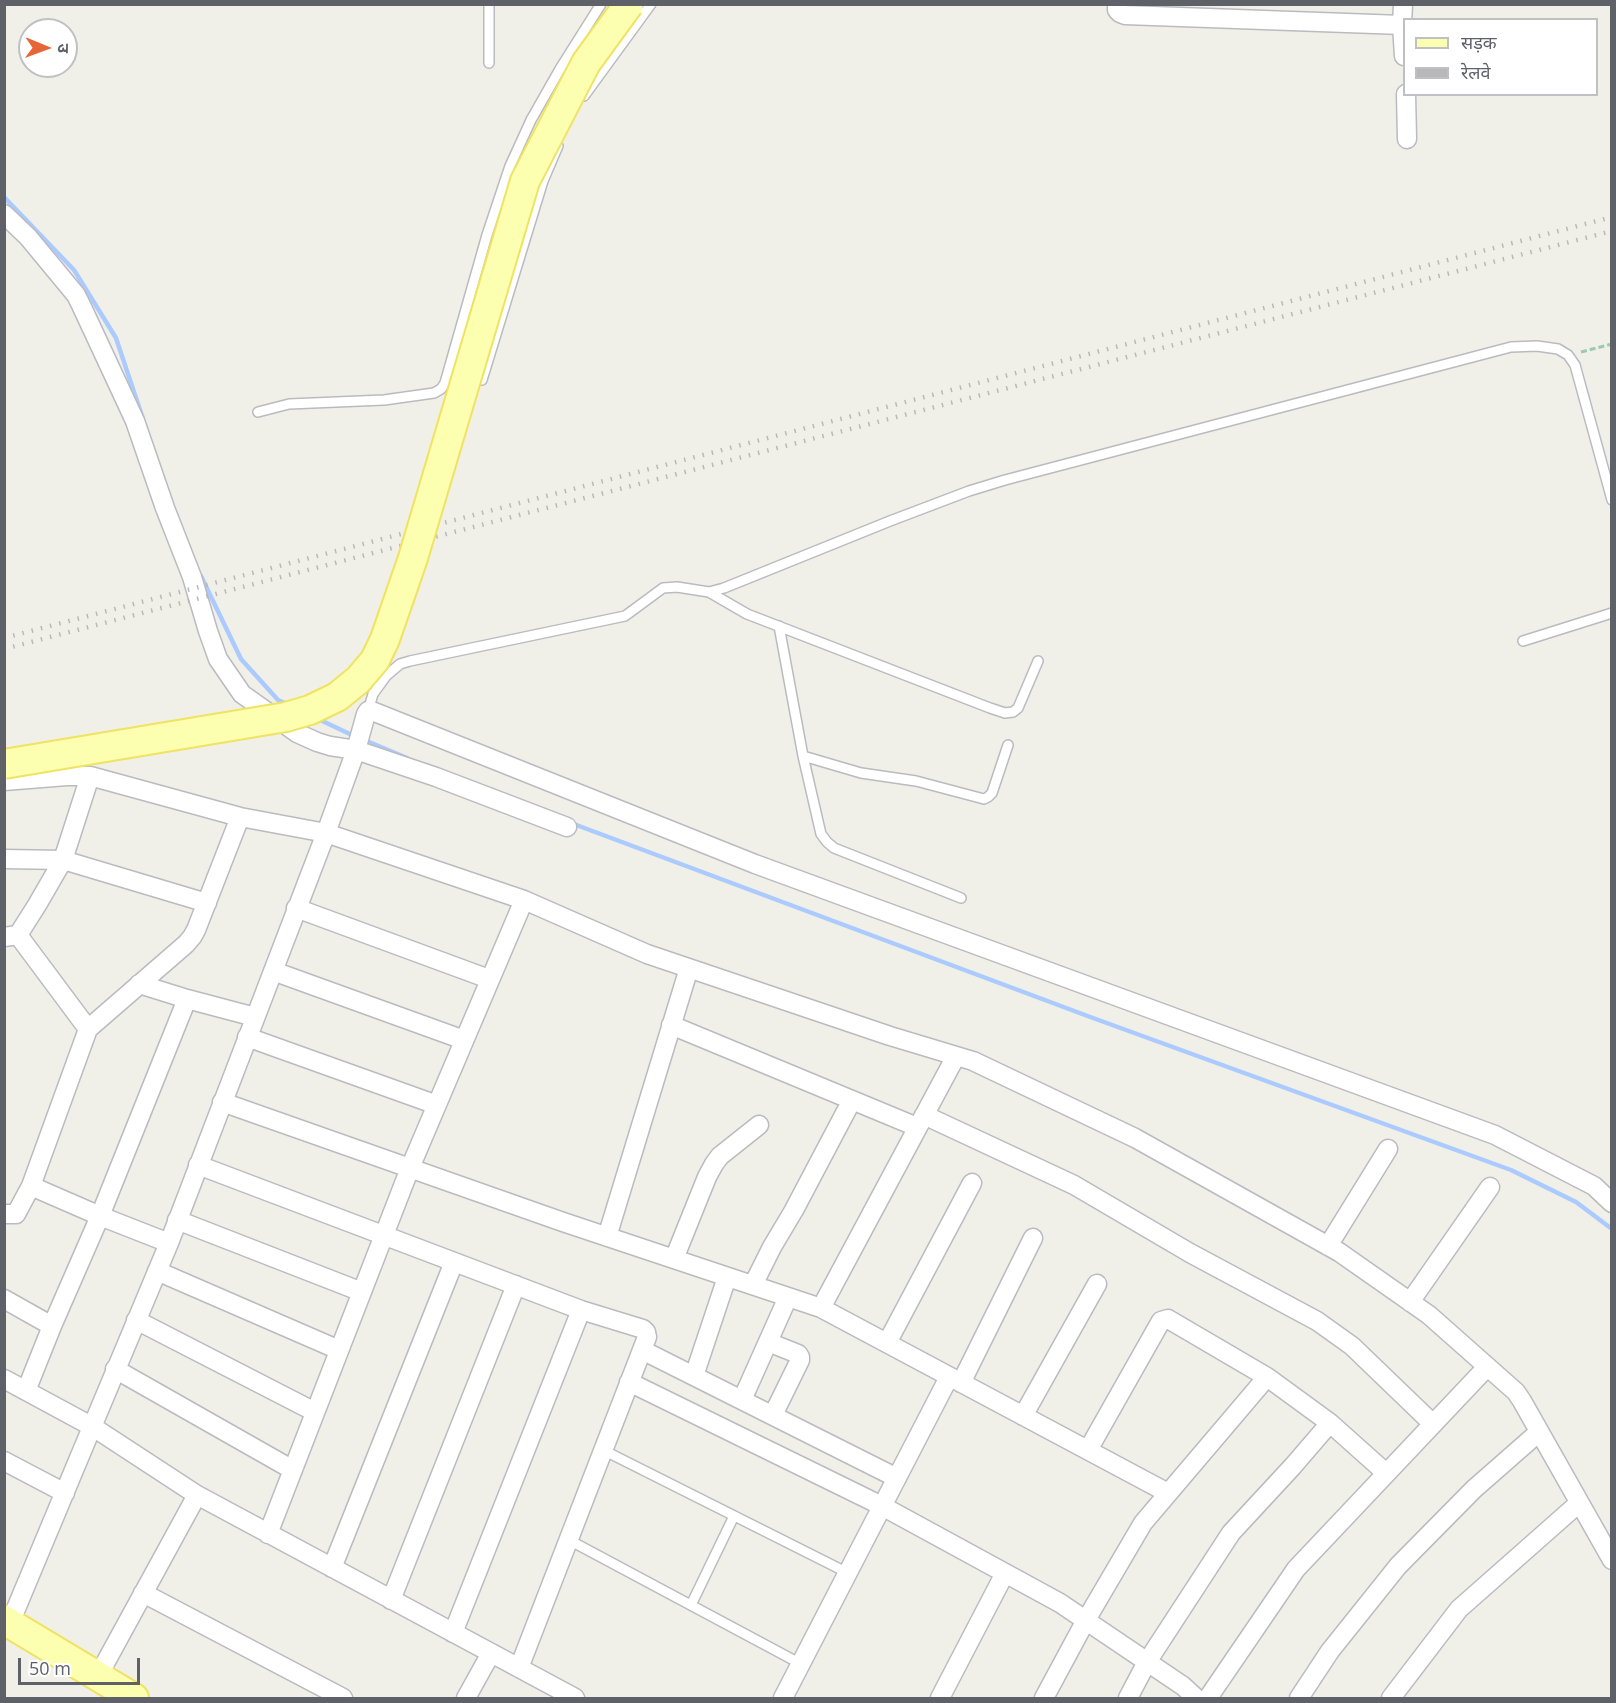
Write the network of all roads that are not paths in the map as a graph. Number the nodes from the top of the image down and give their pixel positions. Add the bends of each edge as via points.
1 (489, 4) edge
2 (601, 4) edge
3 (629, 4) edge
4 (651, 4) edge
5 (1117, 4) edge
6 (1403, 4) edge
7 (1402, 25) junction
8 (1403, 40) edge
9 (489, 63) dead end
10 (1406, 96) edge
11 (579, 103) dead end
12 (1407, 139) dead end
13 (561, 140) dead end
14 (4, 214) edge
15 (482, 380) dead end
16 (258, 412) dead end
17 (1611, 500) edge
18 (709, 592) junction
19 (1611, 613) edge
20 (779, 626) junction
21 (1523, 641) dead end
22 (1038, 661) dead end
23 (361, 733) junction
24 (1008, 745) dead end
25 (803, 756) junction
26 (4, 764) edge
27 (90, 776) junction
28 (4, 781) edge
29 (240, 817) junction
30 (567, 827) dead end
31 (326, 833) junction
32 (4, 859) edge
33 (63, 860) junction
34 (961, 898) dead end
35 (524, 900) junction
36 (207, 903) junction
37 (296, 908) junction
38 (11, 936) edge
39 (689, 968) junction
40 (273, 970) junction
41 (489, 979) junction
42 (139, 984) junction
43 (187, 999) junction
44 (255, 1017) junction
45 (671, 1025) junction
46 (88, 1029) junction
47 (247, 1037) junction
48 (464, 1040) junction
49 (956, 1056) junction
50 (852, 1100) junction
51 (222, 1102) junction
52 (437, 1105) junction
53 (921, 1121) junction
54 (759, 1125) dead end
55 (1388, 1149) dead end
56 (198, 1165) junction
57 (410, 1168) junction
58 (972, 1183) dead end
59 (31, 1186) junction
60 (1490, 1187) dead end
61 (1611, 1203) edge
62 (4, 1214) edge
63 (100, 1216) junction
64 (177, 1220) junction
65 (384, 1235) junction
66 (607, 1237) junction
67 (1034, 1238) dead end
68 (169, 1243) junction
69 (1328, 1246) junction
70 (674, 1259) junction
71 (454, 1262) junction
72 (157, 1271) junction
73 (727, 1277) junction
74 (1097, 1284) dead end
75 (516, 1285) junction
76 (753, 1285) junction
77 (362, 1292) junction
78 (788, 1297) junction
79 (4, 1299) edge
80 (1410, 1302) junction
81 (821, 1308) junction
82 (581, 1310) junction
83 (136, 1320) junction
84 (52, 1326) junction
85 (768, 1342) junction
86 (887, 1343) junction
87 (339, 1350) junction
88 (642, 1350) junction
89 (1487, 1367) junction
90 (115, 1369) junction
91 (694, 1376) junction
92 (1267, 1377) junction
93 (4, 1379) edge
94 (955, 1380) junction
95 (629, 1382) junction
96 (26, 1391) junction
97 (742, 1400) junction
98 (315, 1412) junction
99 (772, 1415) junction
100 (1023, 1416) junction
101 (1330, 1423) junction
102 (1433, 1424) junction
103 (93, 1427) junction
104 (1539, 1432) junction
105 (603, 1450) junction
106 (1088, 1450) junction
107 (4, 1461) edge
108 (293, 1470) junction
109 (1386, 1473) junction
110 (897, 1478) junction
111 (65, 1493) junction
112 (1168, 1493) junction
113 (197, 1495) junction
114 (1579, 1503) junction
115 (882, 1506) junction
116 (734, 1516) junction
117 (268, 1534) junction
118 (569, 1540) junction
119 (1611, 1560) edge
120 (332, 1568) junction
121 (848, 1573) junction
122 (1005, 1573) junction
123 (143, 1593) junction
124 (391, 1600) junction
125 (691, 1605) junction
126 (1086, 1620) junction
127 (7, 1621) edge
128 (453, 1633) junction
129 (491, 1653) junction
130 (1147, 1662) junction
131 (801, 1664) junction
132 (519, 1668) junction
133 (98, 1678) junction
134 (564, 1696) edge
135 (128, 1697) edge
136 (343, 1698) edge
137 (466, 1698) edge
138 (783, 1698) edge
139 (940, 1698) edge
140 (1044, 1698) edge
141 (1128, 1698) edge
142 (1196, 1698) edge
143 (1208, 1698) edge
144 (1299, 1698) edge
145 (1391, 1698) edge

1 - 9 lane
2 - 16 lane via 560,69 510,166 441,389 384,400 289,404
3 - 26 main road, bridge via 586,63 525,181 413,558 375,660 337,697 286,717
4 - 11 lane
5 - 7 street via 1125,15
6 - 7 street
7 - 8 street
10 - 12 street
13 - 15 lane via 543,181
14 - 23 street via 28,237 81,305 135,420 214,650 227,674 243,694 297,734 330,746
17 - 18 lane via 1575,365 1558,349 1511,347 1005,480
18 - 20 lane via 747,614
18 - 23 lane via 677,586 663,588 625,616 400,664 373,694
19 - 21 lane
20 - 22 lane via 1005,713 1018,708
20 - 25 lane
23 - 30 street via 436,777
23 - 31 street
23 - 61 street via 372,711 766,868 1494,1135 1594,1186
24 - 25 lane via 992,793 984,799 916,781 861,773
25 - 34 lane via 821,834 827,842
27 - 28 street
27 - 29 street
27 - 33 street
29 - 31 street
29 - 36 street
31 - 35 street
31 - 37 street
32 - 33 street
33 - 36 street
33 - 38 street via 37,905
35 - 39 street via 646,954
35 - 41 street
36 - 42 street via 186,944
37 - 40 street
37 - 41 street
38 - 46 street
39 - 45 street
39 - 49 street
40 - 44 street
40 - 48 street
41 - 48 street
42 - 43 street
42 - 46 street
43 - 44 street
43 - 63 street
44 - 47 street
45 - 50 street
45 - 66 street
46 - 59 street
47 - 51 street
47 - 52 street
48 - 52 street
49 - 53 street
49 - 69 street via 1135,1138
50 - 53 street
50 - 76 street
51 - 56 street
51 - 57 street
52 - 57 street
53 - 81 street
53 - 102 street via 1074,1185 1317,1321 1353,1346
54 - 70 street via 714,1164
55 - 69 street
56 - 64 street
56 - 65 street
57 - 65 street
57 - 66 street
58 - 86 street
59 - 62 street via 16,1214
59 - 63 street
60 - 80 street
63 - 68 street
63 - 84 street
64 - 68 street
64 - 77 street
65 - 71 street
65 - 77 street
66 - 70 street
67 - 94 street
68 - 72 street
69 - 80 street
70 - 73 street
71 - 75 street
71 - 120 street
72 - 83 street
72 - 87 street
73 - 76 street
73 - 91 street
74 - 100 street
75 - 82 street
75 - 124 street
76 - 78 street
77 - 87 street
78 - 81 street
78 - 85 street
79 - 84 street
80 - 89 street
81 - 86 street
82 - 88 street via 644,1329 647,1336
82 - 128 street
83 - 90 street
83 - 98 street
84 - 96 street
85 - 97 street
85 - 99 street via 800,1357
86 - 94 street
87 - 98 street
88 - 91 street
88 - 95 street
89 - 102 street
89 - 104 street via 1516,1392
90 - 103 street
90 - 108 street
91 - 97 street
92 - 101 street
92 - 106 street via 1168,1319 1161,1321
92 - 112 street
93 - 96 street
94 - 100 street
94 - 110 street
95 - 105 street
95 - 115 street
96 - 103 street
97 - 99 street
98 - 108 street
99 - 110 street
100 - 106 street
101 - 109 street
101 - 130 street via 1231,1533
102 - 109 street
103 - 111 street
103 - 113 street
104 - 114 street
104 - 144 street via 1474,1489 1398,1566 1330,1651
105 - 116 lane
105 - 118 street
106 - 112 street
107 - 111 street
108 - 117 street
109 - 143 street via 1296,1569
110 - 115 street
111 - 127 street
112 - 126 street via 1143,1523
113 - 117 street
113 - 123 street
114 - 119 street
114 - 145 street via 1459,1609
115 - 121 street
115 - 122 street
116 - 121 lane
116 - 125 lane
117 - 120 street
118 - 125 lane
118 - 132 street
120 - 124 street
121 - 131 street
122 - 126 street
122 - 139 street
123 - 133 street
123 - 136 street
124 - 128 street
125 - 131 lane
126 - 130 street
126 - 140 street
127 - 133 main road
128 - 129 street
129 - 132 street
129 - 137 street
130 - 141 street
130 - 142 street
131 - 138 street
132 - 134 street
133 - 135 main road

